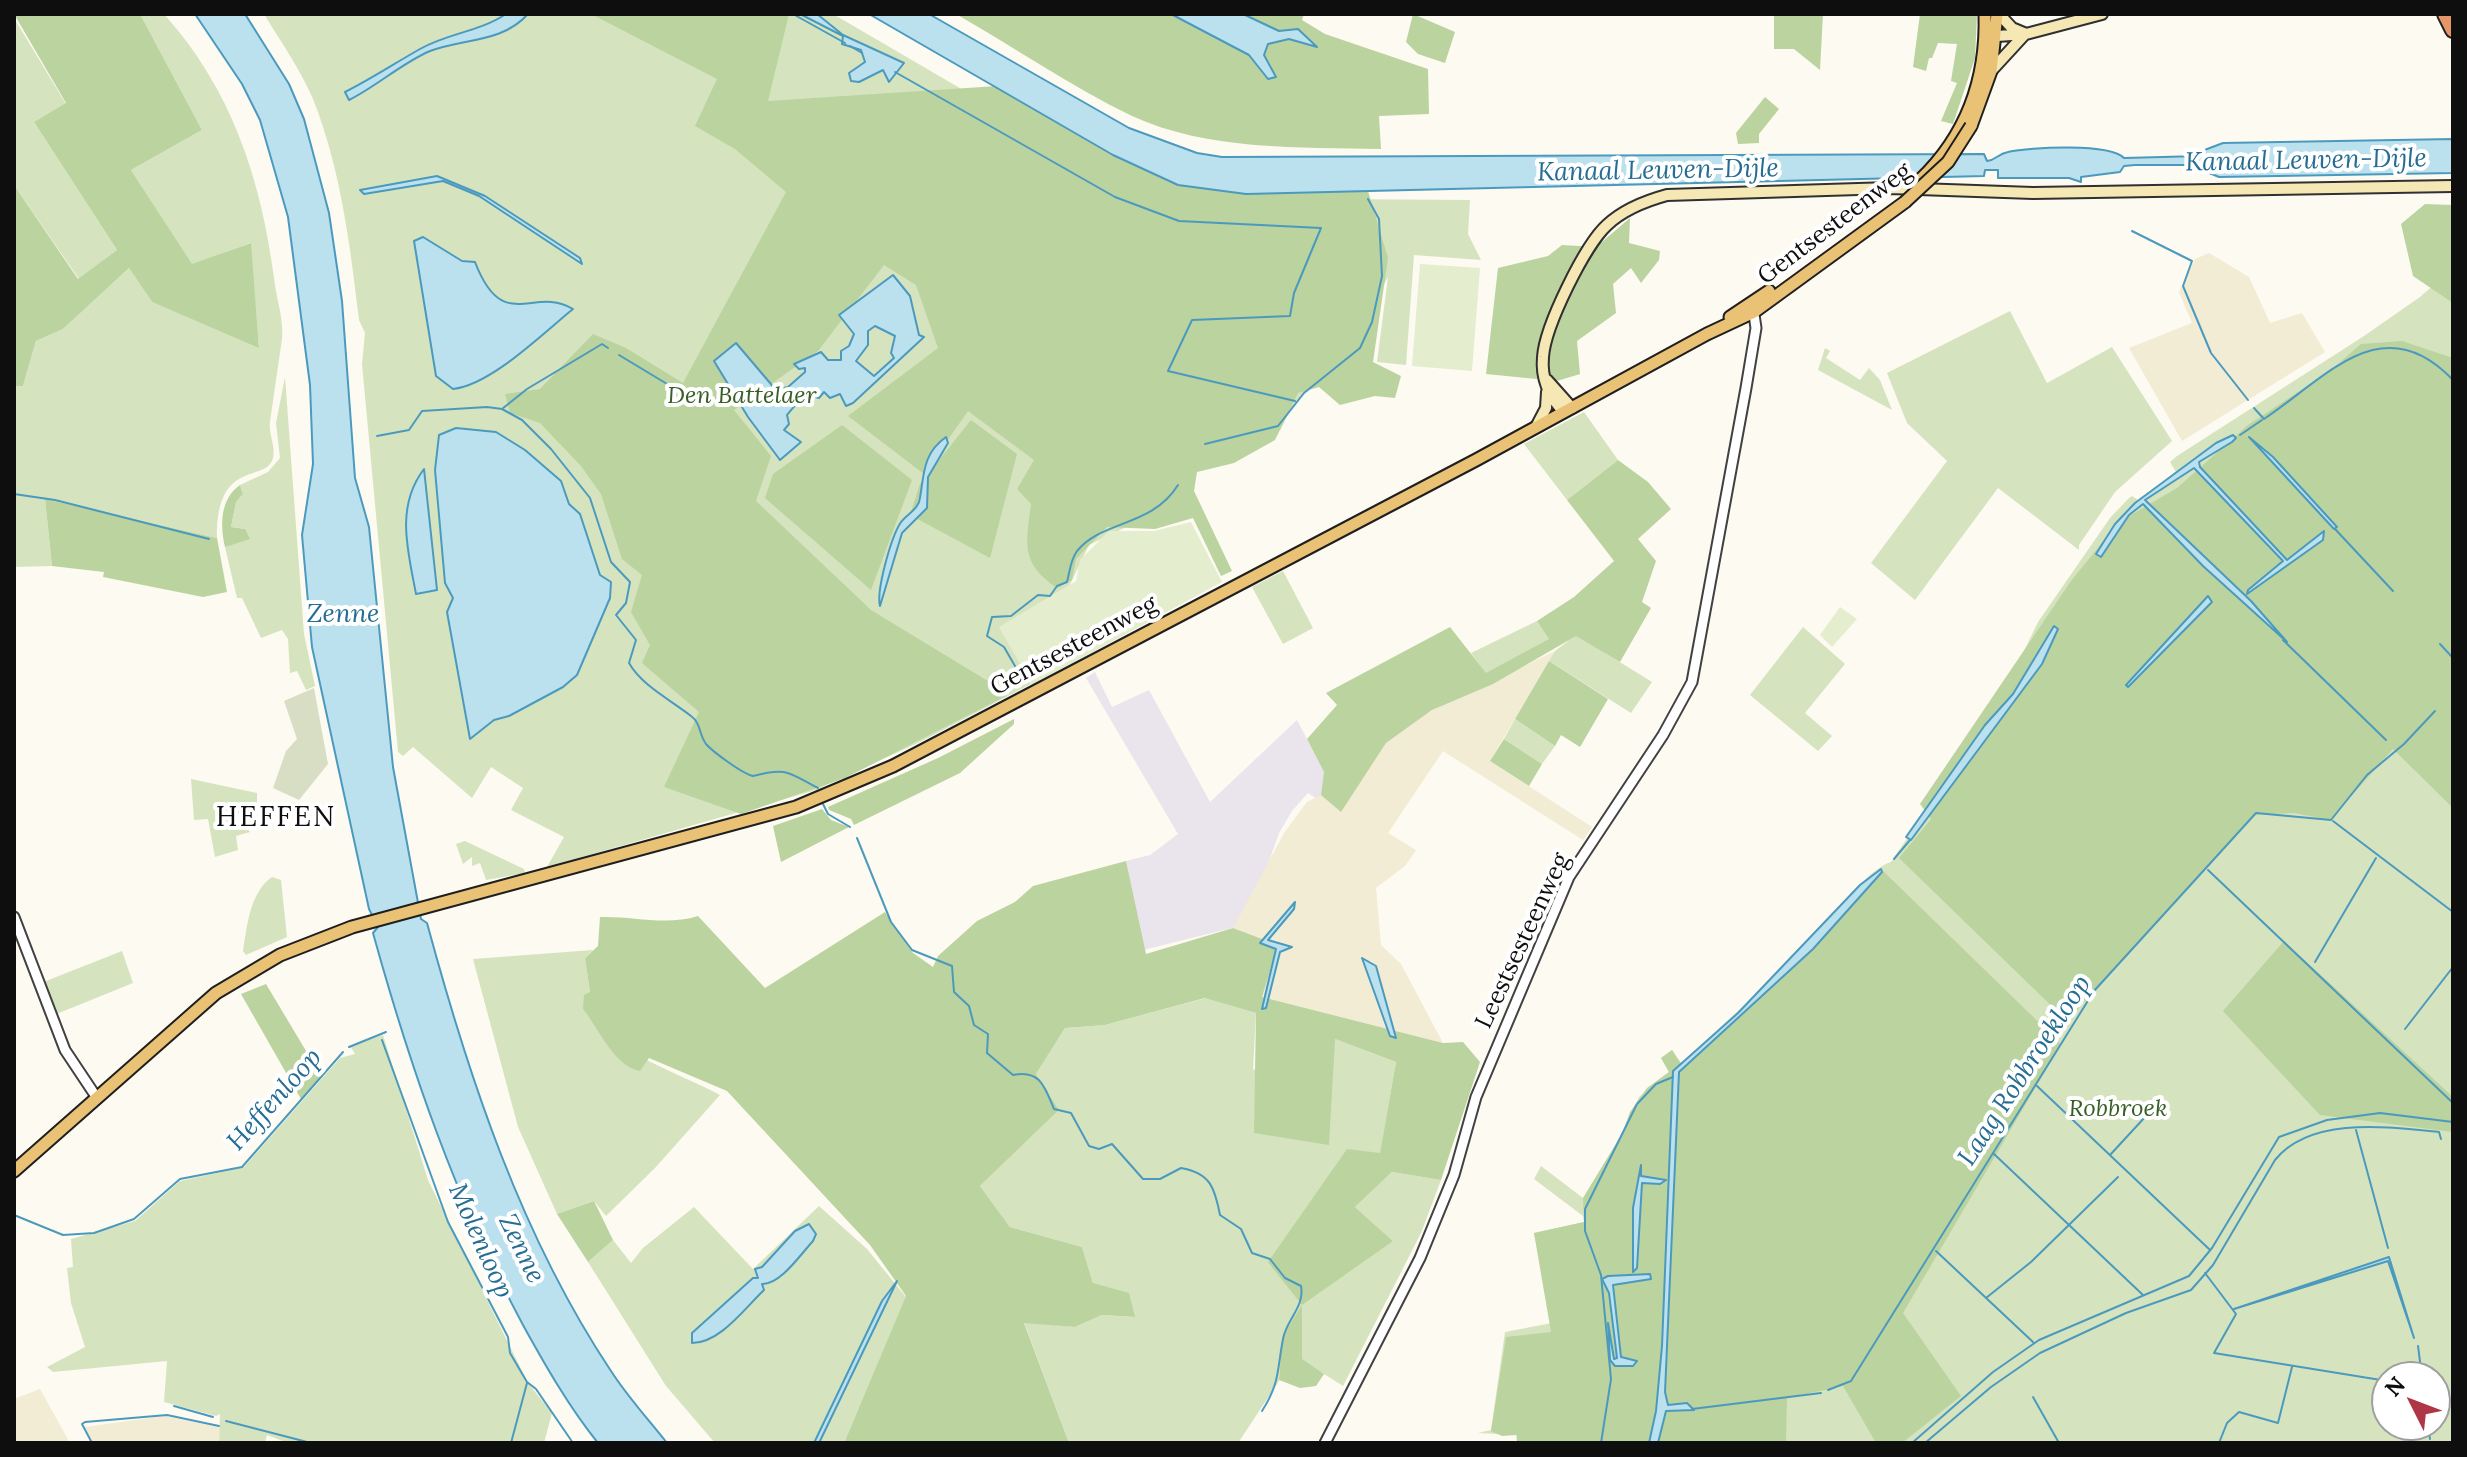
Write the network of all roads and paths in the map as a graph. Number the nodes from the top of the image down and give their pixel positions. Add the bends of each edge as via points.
1 (1985, 14) edge
2 (1998, 14) edge
3 (2102, 14) edge
4 (2445, 14) edge
5 (2453, 30) edge
6 (2026, 34) junction
7 (1991, 36) junction
8 (1991, 71) junction
9 (1967, 126) junction
10 (2453, 186) edge
11 (1899, 202) junction
12 (1753, 308) junction
13 (1545, 378) junction
14 (1547, 390) junction
15 (1568, 410) junction
16 (1536, 427) junction
17 (14, 917) edge
18 (97, 1098) junction
19 (14, 1171) edge
20 (1325, 1443) edge

1 - 7 main road
2 - 6 main road
2 - 7 main road
3 - 6 main road
4 - 5 highway
6 - 7 main road
6 - 8 main road
7 - 8 main road, Gentsesteenweg
7 - 9 main road, Gentsesteenweg
8 - 9 main road, Gentsesteenweg
9 - 11 main road, Gentsesteenweg
9 - 11 main road, Gentsesteenweg, bridge via 1948,162
10 - 13 main road via 2033,193 1890,188 1667,195 1614,219 1585,250 1545,345
11 - 12 main road, Gentsesteenweg
12 - 15 main road, Gentsesteenweg
12 - 20 street, Leestsesteenweg via 1756,328 1692,682 1569,877 1476,1097 1454,1175 1420,1258
13 - 14 main road
13 - 15 main road
14 - 15 main road
14 - 16 main road via 1546,408
15 - 16 main road, Gentsesteenweg
16 - 18 main road, Gentsesteenweg via 871,776 758,818 304,944 241,976 199,1007
17 - 18 street via 65,1050
18 - 19 main road, Gentsesteenweg

